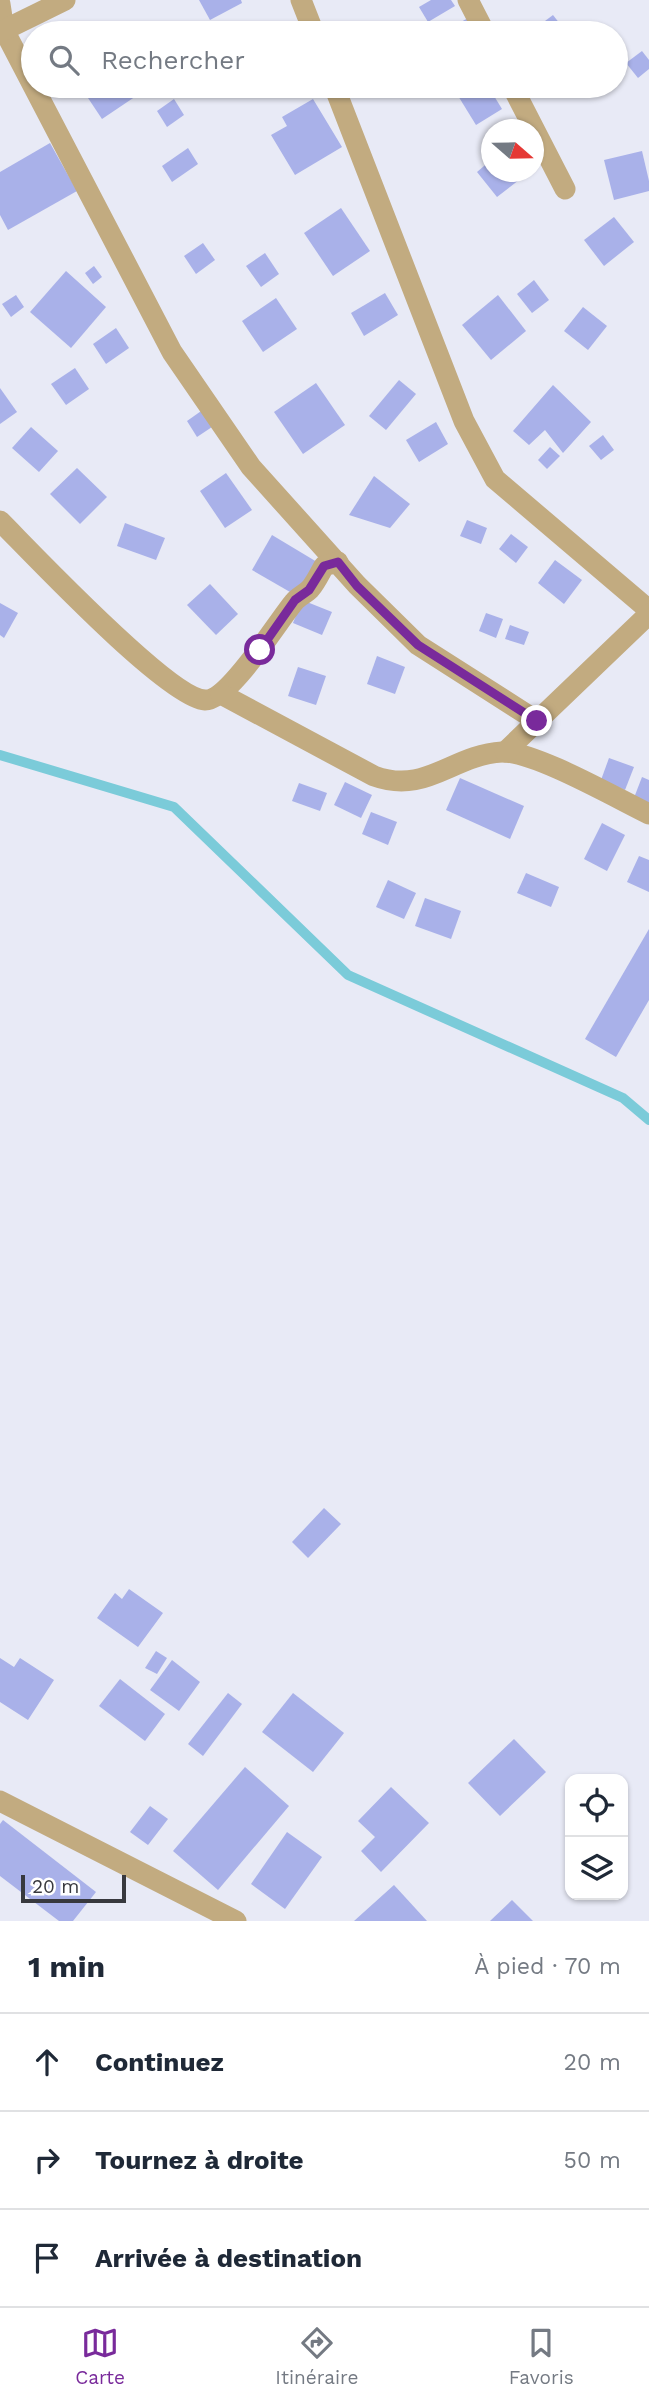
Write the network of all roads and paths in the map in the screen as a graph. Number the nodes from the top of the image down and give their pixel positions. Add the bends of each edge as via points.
1 (65, 0) edge
2 (301, 0) edge
3 (468, 0) edge
4 (0, 4) edge
5 (22, 21) edge
6 (309, 21) edge
7 (479, 21) edge
8 (21, 22) edge
9 (2, 31) edge
10 (21, 67) edge
11 (37, 98) edge
12 (339, 98) edge
13 (518, 98) edge
14 (565, 189) dead end
15 (0, 521) edge
16 (338, 562) junction
17 (649, 612) edge
18 (221, 694) junction
19 (537, 721) junction
20 (505, 752) junction
21 (649, 814) edge
22 (0, 1801) edge
23 (236, 1921) edge

1 - 5 street
2 - 6 street
3 - 7 street
4 - 9 street
8 - 9 street
9 - 10 street
11 - 16 street via 172,352 251,467
12 - 17 street via 464,421 495,479
13 - 14 street
15 - 18 street via 153,670 191,695 206,700
16 - 18 street via 324,566
16 - 19 street via 418,645
17 - 19 street
18 - 20 street via 390,782 418,781 478,755
19 - 20 street
20 - 21 street via 533,758
22 - 23 street

